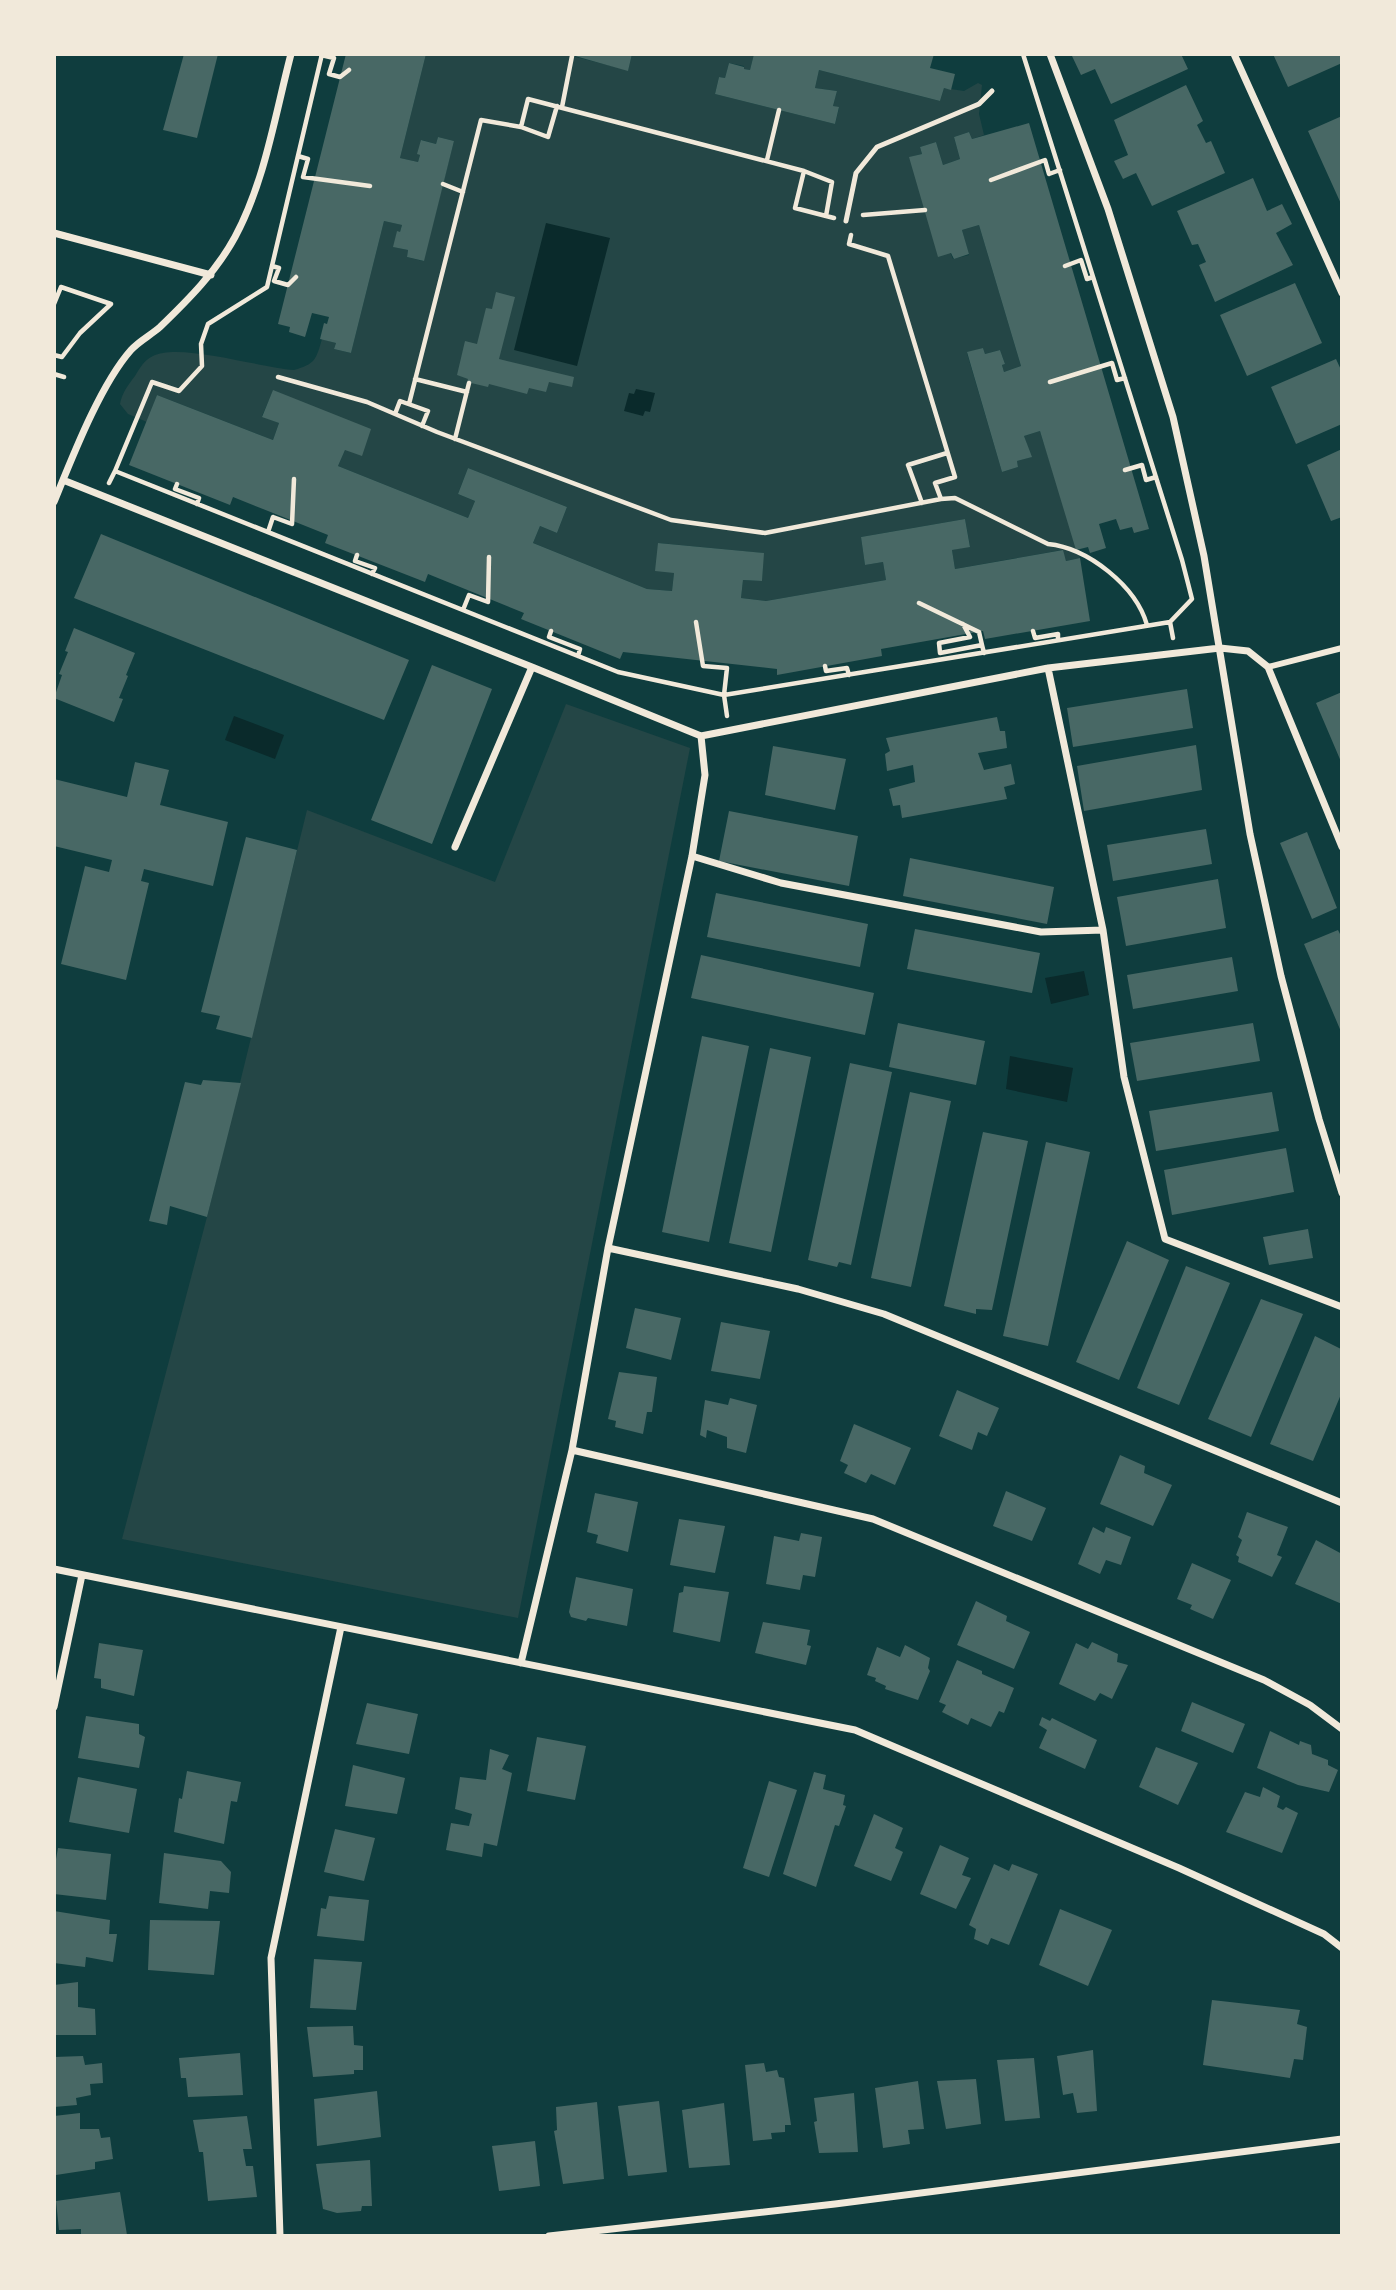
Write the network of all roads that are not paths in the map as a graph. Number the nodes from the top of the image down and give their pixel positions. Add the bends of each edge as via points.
1 (291, 54) edge
2 (1050, 54) edge
3 (1234, 54) edge
4 (992, 91) dead end
5 (846, 220) road end
6 (54, 233) edge
7 (211, 275) junction
8 (1342, 293) edge
9 (63, 480) junction
10 (54, 502) edge
11 (1220, 648) junction
12 (1342, 648) edge
13 (532, 667) junction
14 (1048, 667) junction
15 (1268, 667) junction
16 (701, 736) junction
17 (455, 847) dead end
18 (1342, 847) edge
19 (692, 856) junction
20 (1103, 930) junction
21 (1342, 1193) edge
22 (608, 1248) junction
23 (1342, 1307) edge
24 (572, 1450) junction
25 (1342, 1503) edge
26 (54, 1569) edge
27 (82, 1575) junction
28 (341, 1627) junction
29 (521, 1663) junction
30 (54, 1707) edge
31 (1342, 1730) edge
32 (1342, 1948) edge
33 (1342, 2139) edge
34 (280, 2236) edge
35 (549, 2236) edge

1 - 7 street via 255,192 235,238
2 - 11 street via 1108,209 1173,416
3 - 8 street
4 - 5 lane via 979,104 877,147 856,173
6 - 7 street
7 - 9 street via 119,366
9 - 10 street
9 - 13 street
11 - 14 street
11 - 15 street via 1248,651
11 - 21 street via 1250,834 1281,975
12 - 15 street
13 - 16 street
13 - 17 street
14 - 16 street
14 - 20 street
15 - 18 street
16 - 19 street via 705,775
19 - 20 street via 781,883 1041,932
19 - 22 street
20 - 23 street via 1124,1077 1165,1239
22 - 24 street
22 - 25 street via 798,1289 884,1314
24 - 29 street
24 - 31 street via 873,1519 1264,1680
26 - 27 street
27 - 28 street
27 - 30 street
28 - 29 street
28 - 34 street via 271,1958
29 - 32 street via 855,1730 1179,1868 1324,1934
33 - 35 street

